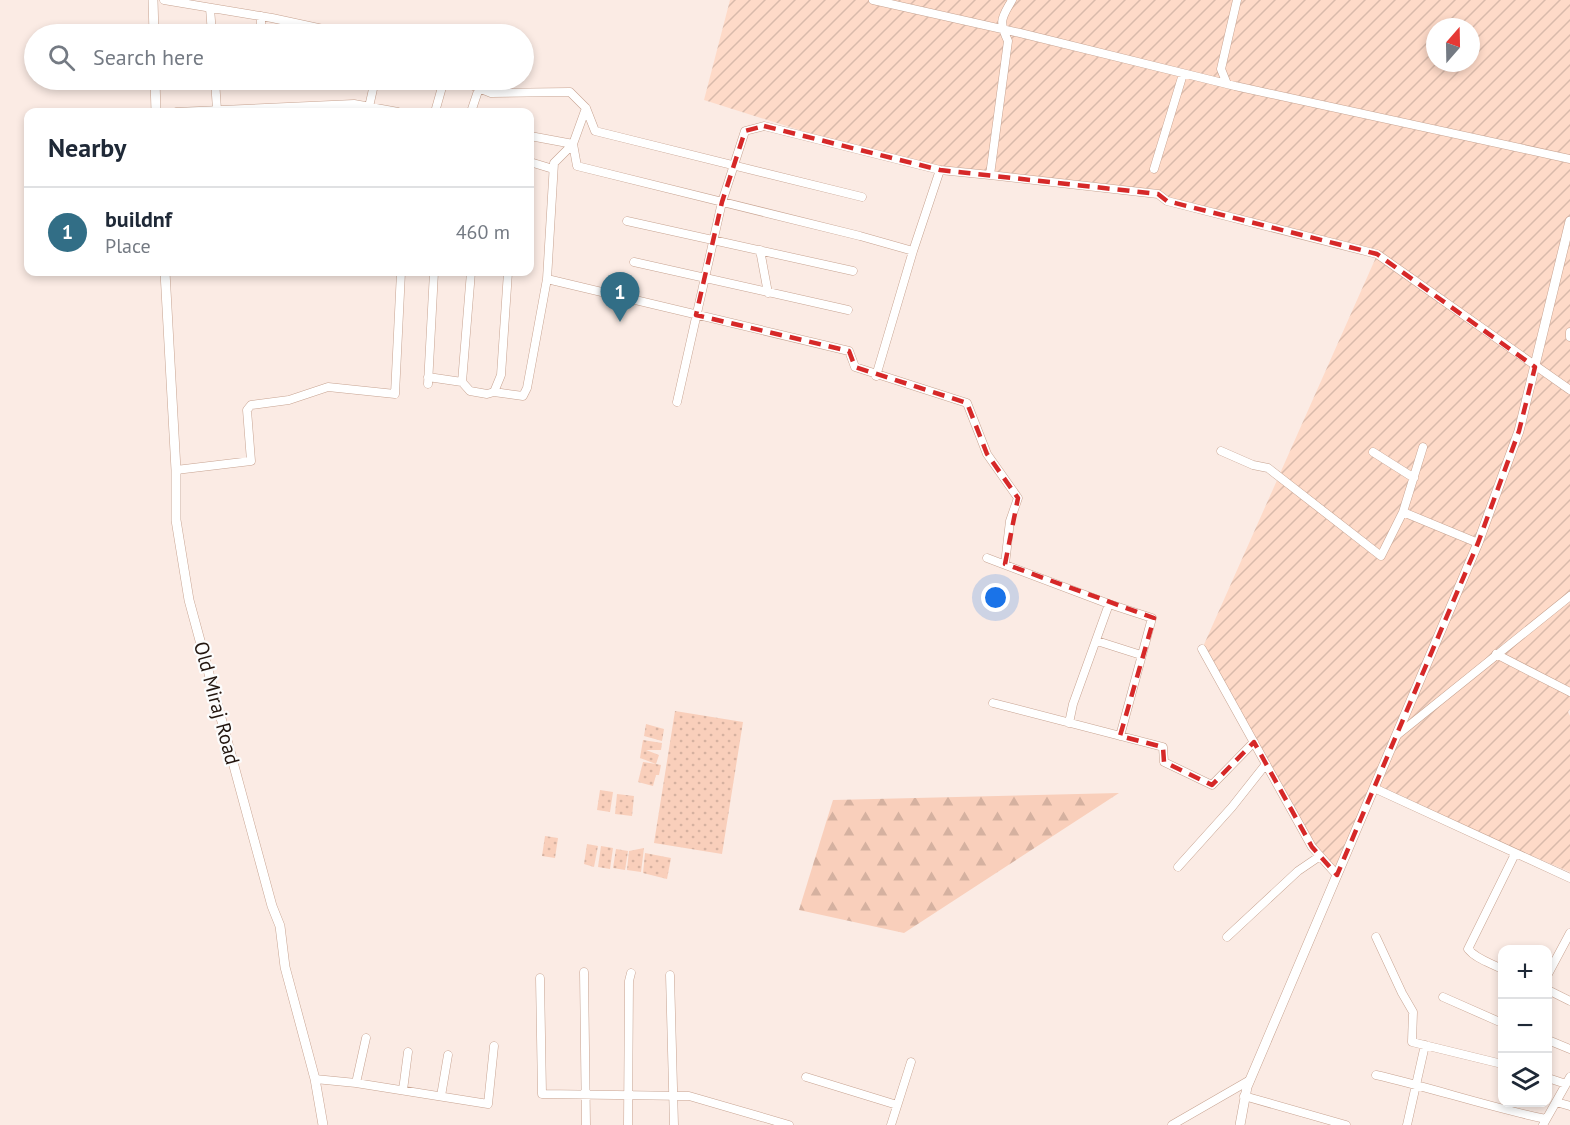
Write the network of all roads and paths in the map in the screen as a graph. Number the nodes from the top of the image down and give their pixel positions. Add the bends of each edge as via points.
1 (153, 0) edge
2 (164, 0) edge
3 (873, 0) edge
4 (1012, 0) edge
5 (1237, 0) edge
6 (210, 8) junction
7 (261, 16) junction
8 (154, 24) edge
9 (211, 24) edge
10 (261, 24) edge
11 (299, 24) edge
12 (1002, 30) junction
13 (1183, 74) junction
14 (1227, 84) junction
15 (155, 90) edge
16 (216, 90) edge
17 (373, 90) edge
18 (441, 90) edge
19 (478, 90) edge
20 (484, 90) edge
21 (369, 107) junction
22 (156, 108) edge
23 (217, 108) edge
24 (263, 108) edge
25 (374, 108) edge
26 (436, 108) edge
27 (472, 108) edge
28 (586, 108) junction
29 (534, 137) edge
30 (573, 144) junction
31 (1570, 159) edge
32 (534, 163) edge
33 (734, 165) junction
34 (1154, 168) dead end
35 (553, 169) junction
36 (940, 170) junction
37 (990, 175) junction
38 (862, 197) dead end
39 (722, 202) junction
40 (627, 221) dead end
41 (1570, 221) edge
42 (713, 240) junction
43 (760, 250) junction
44 (913, 252) junction
45 (634, 262) dead end
46 (853, 271) dead end
47 (165, 276) edge
48 (401, 276) edge
49 (434, 276) edge
50 (471, 276) edge
51 (508, 276) edge
52 (705, 278) junction
53 (547, 279) junction
54 (768, 293) junction
55 (848, 310) dead end
56 (696, 315) junction
57 (1570, 332) edge
58 (1570, 337) edge
59 (1535, 367) junction
60 (876, 376) junction
61 (462, 382) junction
62 (1570, 390) edge
63 (494, 392) junction
64 (677, 402) dead end
65 (1424, 447) dead end
66 (1221, 451) dead end
67 (1373, 452) dead end
68 (176, 471) junction
69 (1414, 478) junction
70 (1403, 512) junction
71 (1478, 543) junction
72 (987, 558) dead end
73 (1005, 564) junction
74 (1570, 596) edge
75 (1109, 604) junction
76 (1097, 641) junction
77 (1202, 649) dead end
78 (1496, 654) junction
79 (1141, 655) junction
80 (1570, 692) edge
81 (993, 703) dead end
82 (1069, 723) junction
83 (1120, 736) junction
84 (1396, 736) junction
85 (1254, 742) junction
86 (1266, 764) junction
87 (1374, 788) junction
88 (1515, 854) junction
89 (1320, 856) junction
90 (1178, 867) dead end
91 (1337, 875) junction
92 (1570, 878) edge
93 (1227, 937) dead end
94 (1376, 938) dead end
95 (1569, 938) edge
96 (1498, 966) edge
97 (1552, 967) edge
98 (584, 972) dead end
99 (631, 973) dead end
100 (670, 975) dead end
101 (540, 978) dead end
102 (1552, 992) edge
103 (1443, 997) dead end
104 (1570, 1001) edge
105 (1498, 1021) edge
106 (366, 1038) dead end
107 (1552, 1041) edge
108 (1425, 1045) junction
109 (494, 1046) dead end
110 (1570, 1048) edge
111 (408, 1052) dead end
112 (448, 1055) dead end
113 (911, 1062) dead end
114 (1498, 1063) edge
115 (1376, 1075) dead end
116 (806, 1077) dead end
117 (315, 1079) junction
118 (1552, 1079) edge
119 (1250, 1080) junction
120 (1568, 1081) edge
121 (356, 1083) junction
122 (1417, 1084) junction
123 (403, 1090) junction
124 (586, 1095) junction
125 (628, 1095) junction
126 (674, 1095) junction
127 (441, 1096) junction
128 (1244, 1096) junction
129 (1556, 1102) junction
130 (897, 1105) junction
131 (1570, 1106) edge
132 (1545, 1122) edge
133 (323, 1125) edge
134 (586, 1125) edge
135 (628, 1125) edge
136 (674, 1125) edge
137 (789, 1125) edge
138 (891, 1125) edge
139 (1172, 1125) edge
140 (1240, 1125) edge
141 (1346, 1125) edge
142 (1407, 1125) edge

1 - 8 main road
2 - 6 street
3 - 12 street
4 - 12 street via 1001,18
5 - 14 street via 1221,69
6 - 7 street
6 - 9 street
7 - 10 street
7 - 11 street
12 - 13 street
12 - 37 street via 1008,41
13 - 14 street
13 - 34 street
14 - 31 street
15 - 22 main road
16 - 23 street
17 - 21 street
18 - 26 street
19 - 27 street
20 - 28 street via 570,93
21 - 24 street via 354,104
21 - 25 street
28 - 30 street
28 - 33 street via 595,131
29 - 30 street
30 - 35 street
30 - 39 street via 577,166
32 - 35 street
33 - 36 street via 745,131 764,126
33 - 38 street
33 - 39 street
35 - 53 street
36 - 37 street
36 - 44 street
37 - 59 street via 1158,194 1167,201 1377,254
39 - 42 street
39 - 44 street
40 - 42 street
41 - 59 main road
42 - 43 street
42 - 52 street
43 - 46 street
43 - 54 street
44 - 60 street
45 - 52 street
47 - 68 main road, Old Miraj Road
48 - 68 street via 395,394 328,387 289,400 251,405 247,410 251,461
49 - 61 street via 428,380
50 - 61 street
51 - 63 street via 501,375
52 - 54 street
52 - 56 street
53 - 56 street
53 - 63 street via 527,388 522,396
54 - 55 street
56 - 60 street via 849,351 855,367
56 - 64 street
57 - 58 street
59 - 62 street
59 - 71 main road via 1519,431
60 - 73 street via 967,403 987,454 1018,498 1010,521
61 - 63 street via 471,390
65 - 69 street
66 - 70 street via 1268,468 1381,556
67 - 69 street
68 - 117 main road, Old Miraj Road via 176,520 189,600 280,926 285,967
69 - 70 street
70 - 71 street
71 - 84 main road
72 - 73 street
73 - 75 street
74 - 78 street
75 - 76 street
75 - 79 street via 1152,618
76 - 79 street
76 - 82 street
77 - 85 street
78 - 80 street
78 - 84 street
79 - 83 street
81 - 82 street
82 - 83 street
83 - 85 street via 1163,747 1164,762 1212,785
84 - 87 main road
85 - 86 street
86 - 89 street
86 - 90 street
87 - 88 street
87 - 91 main road
88 - 92 street
88 - 96 street via 1468,949
89 - 91 street
89 - 93 street via 1298,870
91 - 119 main road
94 - 108 street via 1413,1012 1412,1042
95 - 97 street
98 - 124 street
99 - 125 street
100 - 126 street
101 - 124 street via 542,1094
102 - 104 street
103 - 105 street
106 - 121 street
107 - 110 street
108 - 114 street
108 - 122 street
109 - 127 street via 488,1104
111 - 123 street
112 - 127 street
113 - 130 street
115 - 122 street
116 - 130 street
117 - 121 street
117 - 133 main road, Old Miraj Road
118 - 120 street
119 - 128 main road
119 - 139 street
120 - 129 street
121 - 123 street
122 - 132 street
122 - 142 street
123 - 127 street
124 - 125 street
124 - 134 street
125 - 126 street
125 - 135 street
126 - 136 street
126 - 137 street
128 - 140 main road
128 - 141 street
129 - 131 street
129 - 132 street
130 - 138 street

